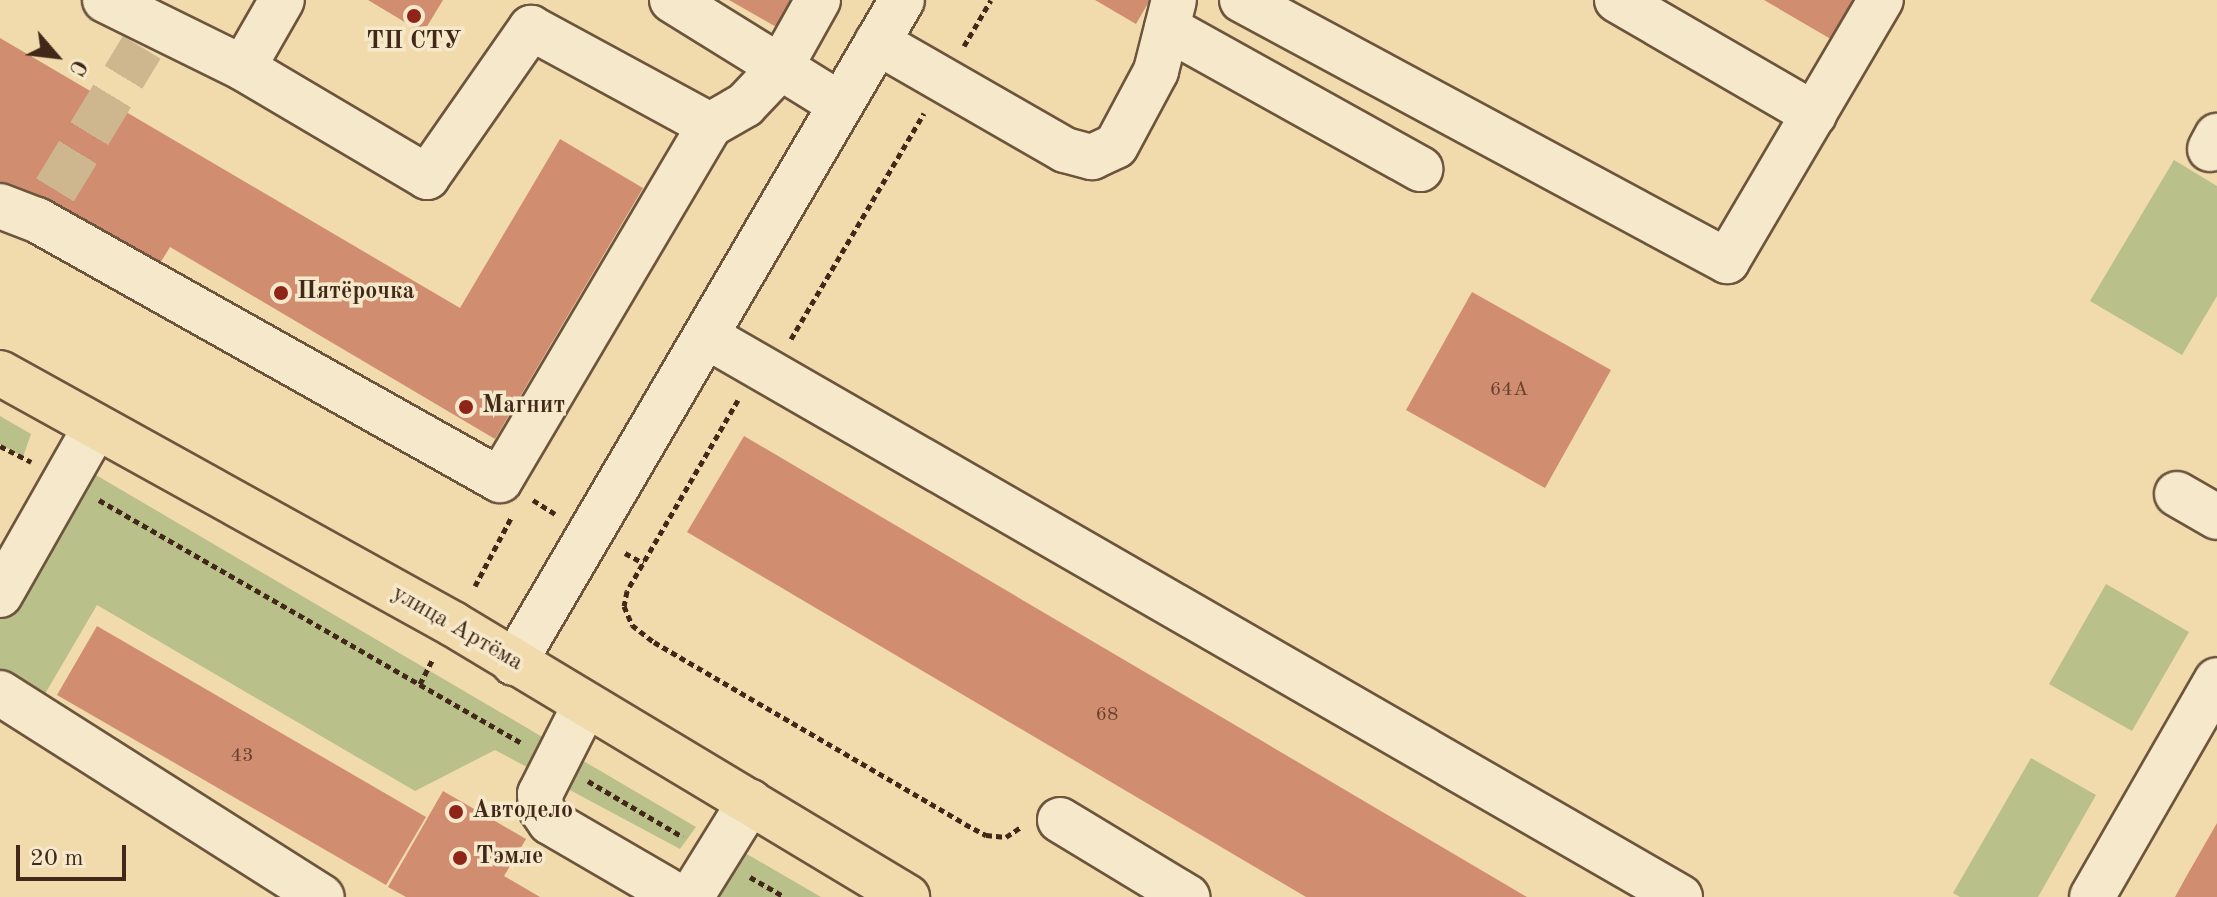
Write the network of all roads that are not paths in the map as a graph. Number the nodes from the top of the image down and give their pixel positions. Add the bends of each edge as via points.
1 (282, 0) edge
2 (672, 0) edge
3 (818, 0) edge
4 (902, 0) edge
5 (1242, 0) edge
6 (1617, 0) edge
7 (1881, 0) edge
8 (1170, 14) edge
9 (132, 17) edge
10 (877, 42) junction
11 (243, 68) junction
12 (780, 68) junction
13 (840, 104) junction
14 (1814, 114) junction
15 (710, 125) junction
16 (1420, 169) dead end
17 (31, 205) edge
18 (706, 336) junction
19 (0, 373) edge
20 (95, 428) junction
21 (2177, 494) dead end
22 (2217, 517) edge
23 (0, 595) edge
24 (514, 663) junction
25 (2217, 680) edge
26 (0, 693) edge
27 (585, 705) junction
28 (750, 802) junction
29 (1060, 820) road end
30 (322, 897) edge
31 (679, 897) edge
32 (691, 897) edge
33 (907, 897) edge
34 (1187, 897) edge
35 (1680, 897) edge
36 (2092, 897) edge

1 - 11 street
2 - 12 street
3 - 12 street
4 - 10 street
5 - 14 street via 1727,261
6 - 14 street
7 - 14 street
8 - 10 street via 1156,71 1116,146 1092,157 1065,150
8 - 16 street
9 - 11 street
10 - 13 street
11 - 15 street via 427,177 531,28
12 - 13 street
12 - 15 street via 745,105
13 - 18 street
15 - 17 street via 512,487
18 - 24 street
18 - 35 street
19 - 20 main road, улица Артёма
20 - 23 street
20 - 24 main road, улица Артёма via 453,624
21 - 22 street
24 - 27 main road, улица Артёма
25 - 36 street
26 - 30 street
27 - 28 main road, улица Артёма
27 - 31 street via 540,794 541,809 550,822
28 - 32 street
28 - 33 main road, улица Артёма
29 - 34 street

